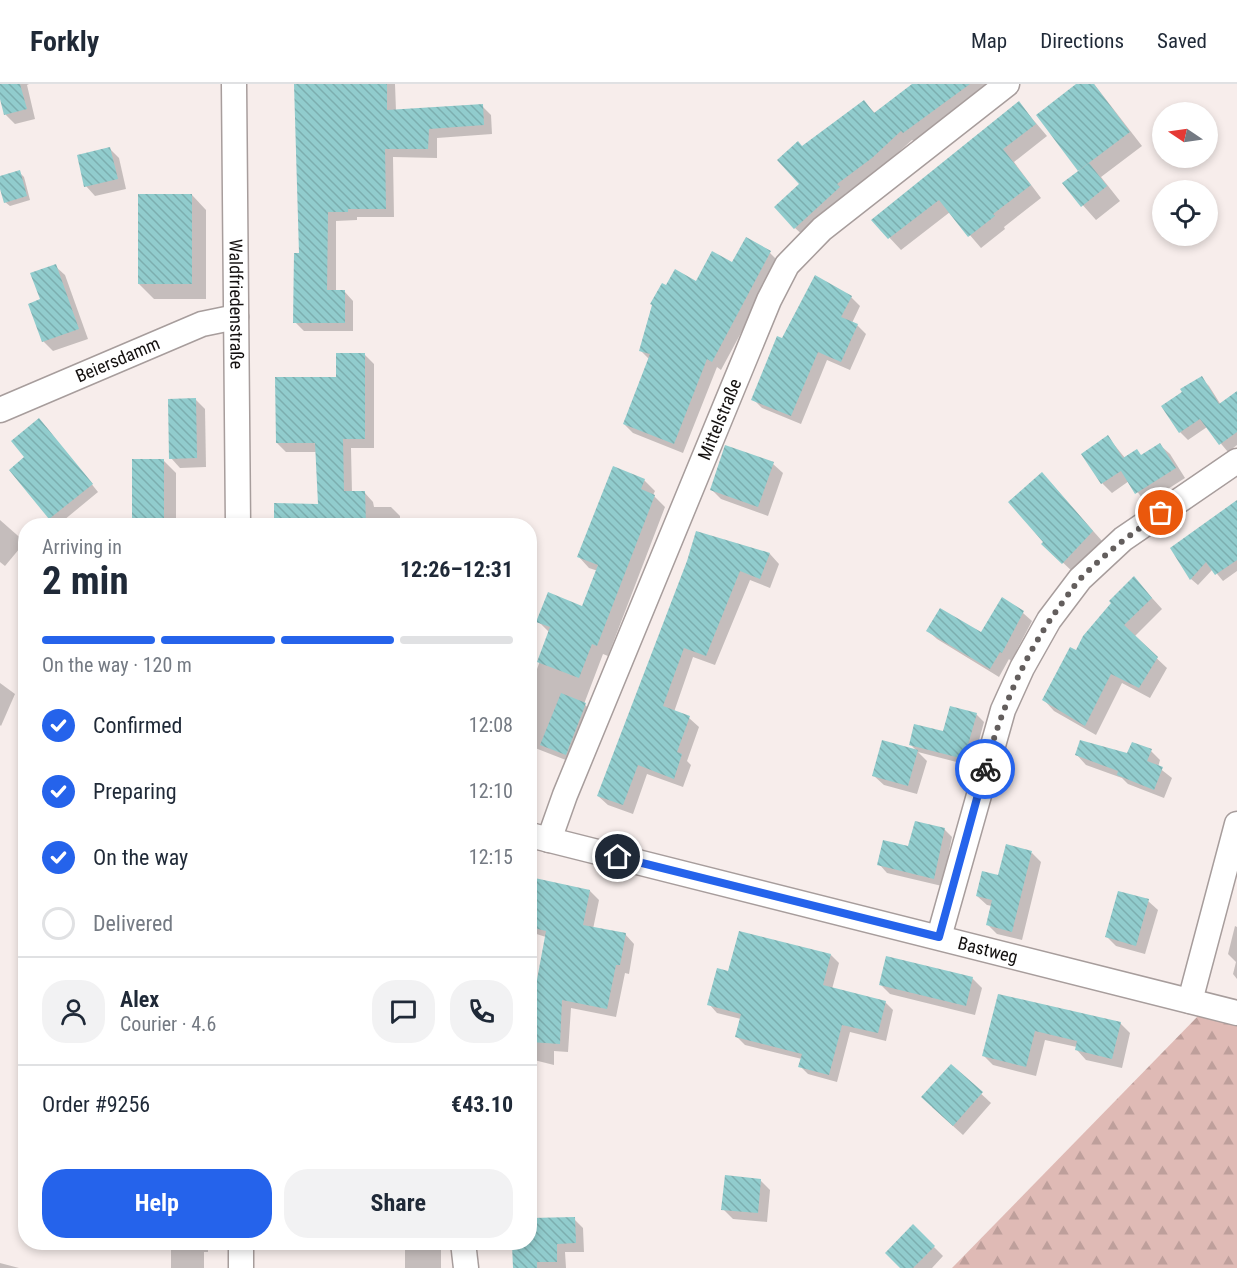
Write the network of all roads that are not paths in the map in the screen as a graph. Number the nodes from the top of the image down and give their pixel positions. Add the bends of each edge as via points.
1 (234, 84) edge
2 (1007, 84) edge
3 (236, 317) junction
4 (0, 410) edge
5 (1237, 461) edge
6 (238, 518) edge
7 (1237, 824) edge
8 (539, 838) edge
9 (939, 937) junction
10 (1190, 1001) junction
11 (1237, 1013) edge
12 (241, 1250) edge
13 (464, 1250) edge
14 (241, 1268) edge
15 (466, 1268) edge

1 - 3 street, Waldfriedenstraße
2 - 8 street, Mittelstraße via 822,228 787,265 769,300 565,795
3 - 4 street, Beiersdamm via 202,324
3 - 6 street, Waldfriedenstraße
5 - 9 street via 1123,539 1080,579 1049,620 1003,710
7 - 10 street
8 - 9 street, Bastweg
9 - 10 street, Bastweg
10 - 11 street, Bastweg
12 - 14 street
13 - 15 street

